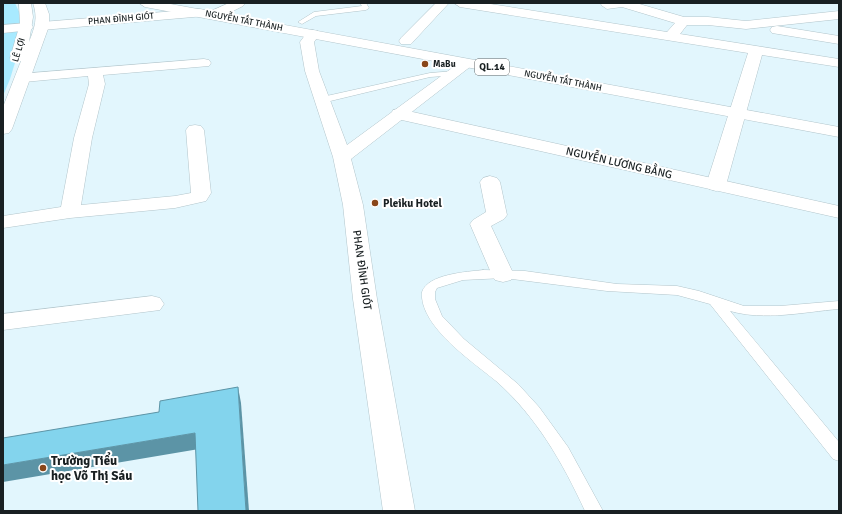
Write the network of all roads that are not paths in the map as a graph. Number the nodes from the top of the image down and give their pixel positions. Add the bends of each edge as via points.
1 (24, 3) edge
2 (39, 3) edge
3 (145, 3) edge
4 (363, 3) edge
5 (425, 3) edge
6 (460, 3) edge
7 (607, 5) dead end
8 (440, 6) edge
9 (195, 8) edge
10 (227, 9) edge
11 (839, 15) edge
12 (683, 21) junction
13 (746, 25) junction
14 (42, 26) junction
15 (26, 27) junction
16 (307, 28) junction
17 (3, 29) edge
18 (671, 36) junction
19 (839, 40) edge
20 (406, 41) junction
21 (756, 50) junction
22 (204, 63) dead end
23 (468, 63) junction
24 (839, 63) edge
25 (95, 71) junction
26 (455, 73) junction
27 (24, 77) junction
28 (3, 96) edge
29 (322, 100) junction
30 (738, 107) junction
31 (399, 114) junction
32 (839, 119) edge
33 (3, 129) edge
34 (195, 130) dead end
35 (839, 132) edge
36 (342, 157) junction
37 (490, 182) dead end
38 (716, 185) junction
39 (70, 212) junction
40 (839, 212) edge
41 (3, 222) edge
42 (503, 275) junction
43 (715, 302) junction
44 (152, 304) dead end
45 (839, 305) edge
46 (3, 322) edge
47 (839, 454) edge
48 (399, 511) edge
49 (594, 511) edge

1 - 15 street, LÊ LỢI
2 - 14 street via 43,14
3 - 9 street, NGUYỄN TẤT THÀNH / QL.14
4 - 16 lane via 366,8 314,14
5 - 8 street
6 - 18 street
7 - 12 street via 623,3
8 - 20 street
9 - 10 street, NGUYỄN TẤT THÀNH / QL.14
9 - 14 street, PHAN ĐÌNH GIÓT
10 - 16 street, NGUYỄN TẤT THÀNH / QL.14
11 - 13 street
12 - 13 street via 708,20
12 - 18 street
13 - 19 street
14 - 27 street
15 - 17 street
15 - 28 street, LÊ LỢI
16 - 20 street, NGUYỄN TẤT THÀNH / QL.14
16 - 23 street, NGUYỄN TẤT THÀNH / QL.14
16 - 29 street, PHAN ĐÌNH GIÓT via 310,64
18 - 21 street
20 - 30 street, NGUYỄN TẤT THÀNH / QL.14
21 - 24 street
21 - 30 street
22 - 25 street
23 - 26 street
23 - 30 street, NGUYỄN TẤT THÀNH / QL.14
25 - 27 street
25 - 39 street via 97,84 83,138
26 - 29 lane via 430,75
26 - 31 street
27 - 33 street
29 - 36 street, PHAN ĐÌNH GIÓT
30 - 32 street, NGUYỄN TẤT THÀNH / QL.14
30 - 35 street, NGUYỄN TẤT THÀNH / QL.14
30 - 38 street
31 - 36 street
31 - 38 street, NGUYỄN LƯƠNG BẰNG
34 - 39 street via 201,193 199,197 175,202
36 - 48 street, PHAN ĐÌNH GIÓT via 353,205 365,299
37 - 42 street via 497,215 480,224
38 - 40 street, NGUYỄN LƯƠNG BẰNG
39 - 41 street
42 - 43 lane via 532,276 608,287 676,291 698,295
42 - 49 lane via 462,276 440,282 429,290 431,309 445,327 530,406 569,463
43 - 45 lane via 734,308 759,311
43 - 47 lane
44 - 46 street

